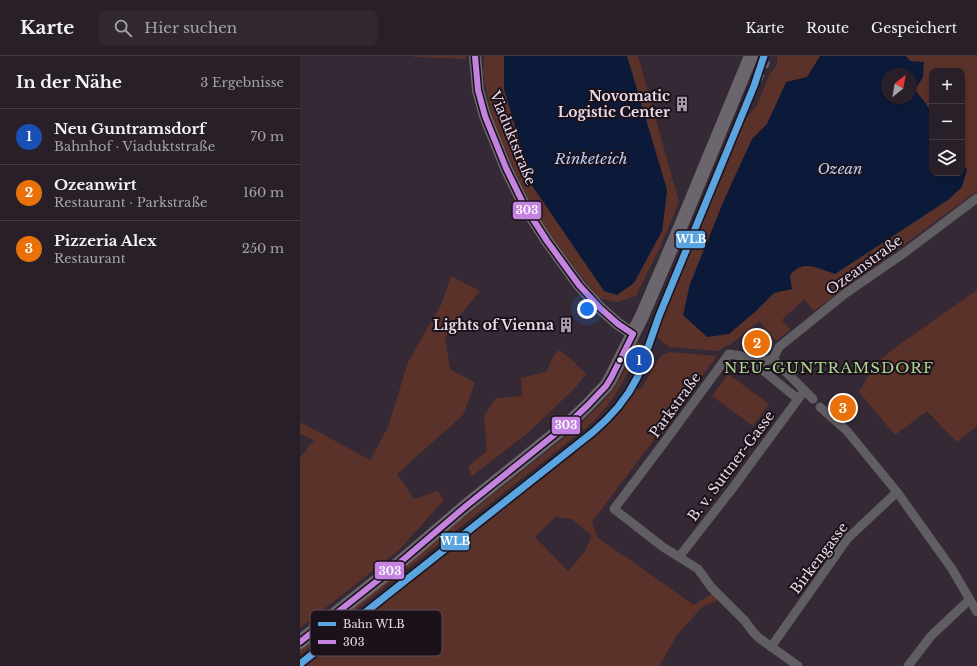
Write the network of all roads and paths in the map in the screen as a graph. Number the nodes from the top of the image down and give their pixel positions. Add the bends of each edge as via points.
1 (475, 56) edge
2 (751, 56) edge
3 (977, 198) edge
4 (633, 334) junction
5 (773, 360) junction
6 (754, 363) junction
7 (804, 391) junction
8 (798, 399) junction
9 (812, 399) dead end
10 (820, 407) dead end
11 (897, 492) junction
12 (679, 557) junction
13 (969, 600) junction
14 (340, 610) edge
15 (977, 612) edge
16 (310, 634) edge
17 (300, 642) edge
18 (771, 647) junction
19 (798, 666) edge
20 (908, 666) edge

1 - 4 street, Viaduktstraße via 478,90 485,116 525,207 579,285 600,308
2 - 4 main road
3 - 5 street, Ozeanstraße via 840,298 779,347
4 - 14 main road via 606,386 574,419
5 - 6 street
5 - 7 street
6 - 8 street
6 - 12 street, Parkstraße via 741,356 729,354 614,509
7 - 8 street, B. v. Suttner-Gasse
7 - 9 street
8 - 12 street, B. v. Suttner-Gasse
10 - 11 street via 846,431
11 - 13 street via 952,569
11 - 18 street, Birkengasse via 848,538
12 - 18 street via 698,569 711,587 753,632
13 - 15 street
13 - 20 street via 931,636
16 - 17 main road
18 - 19 street

